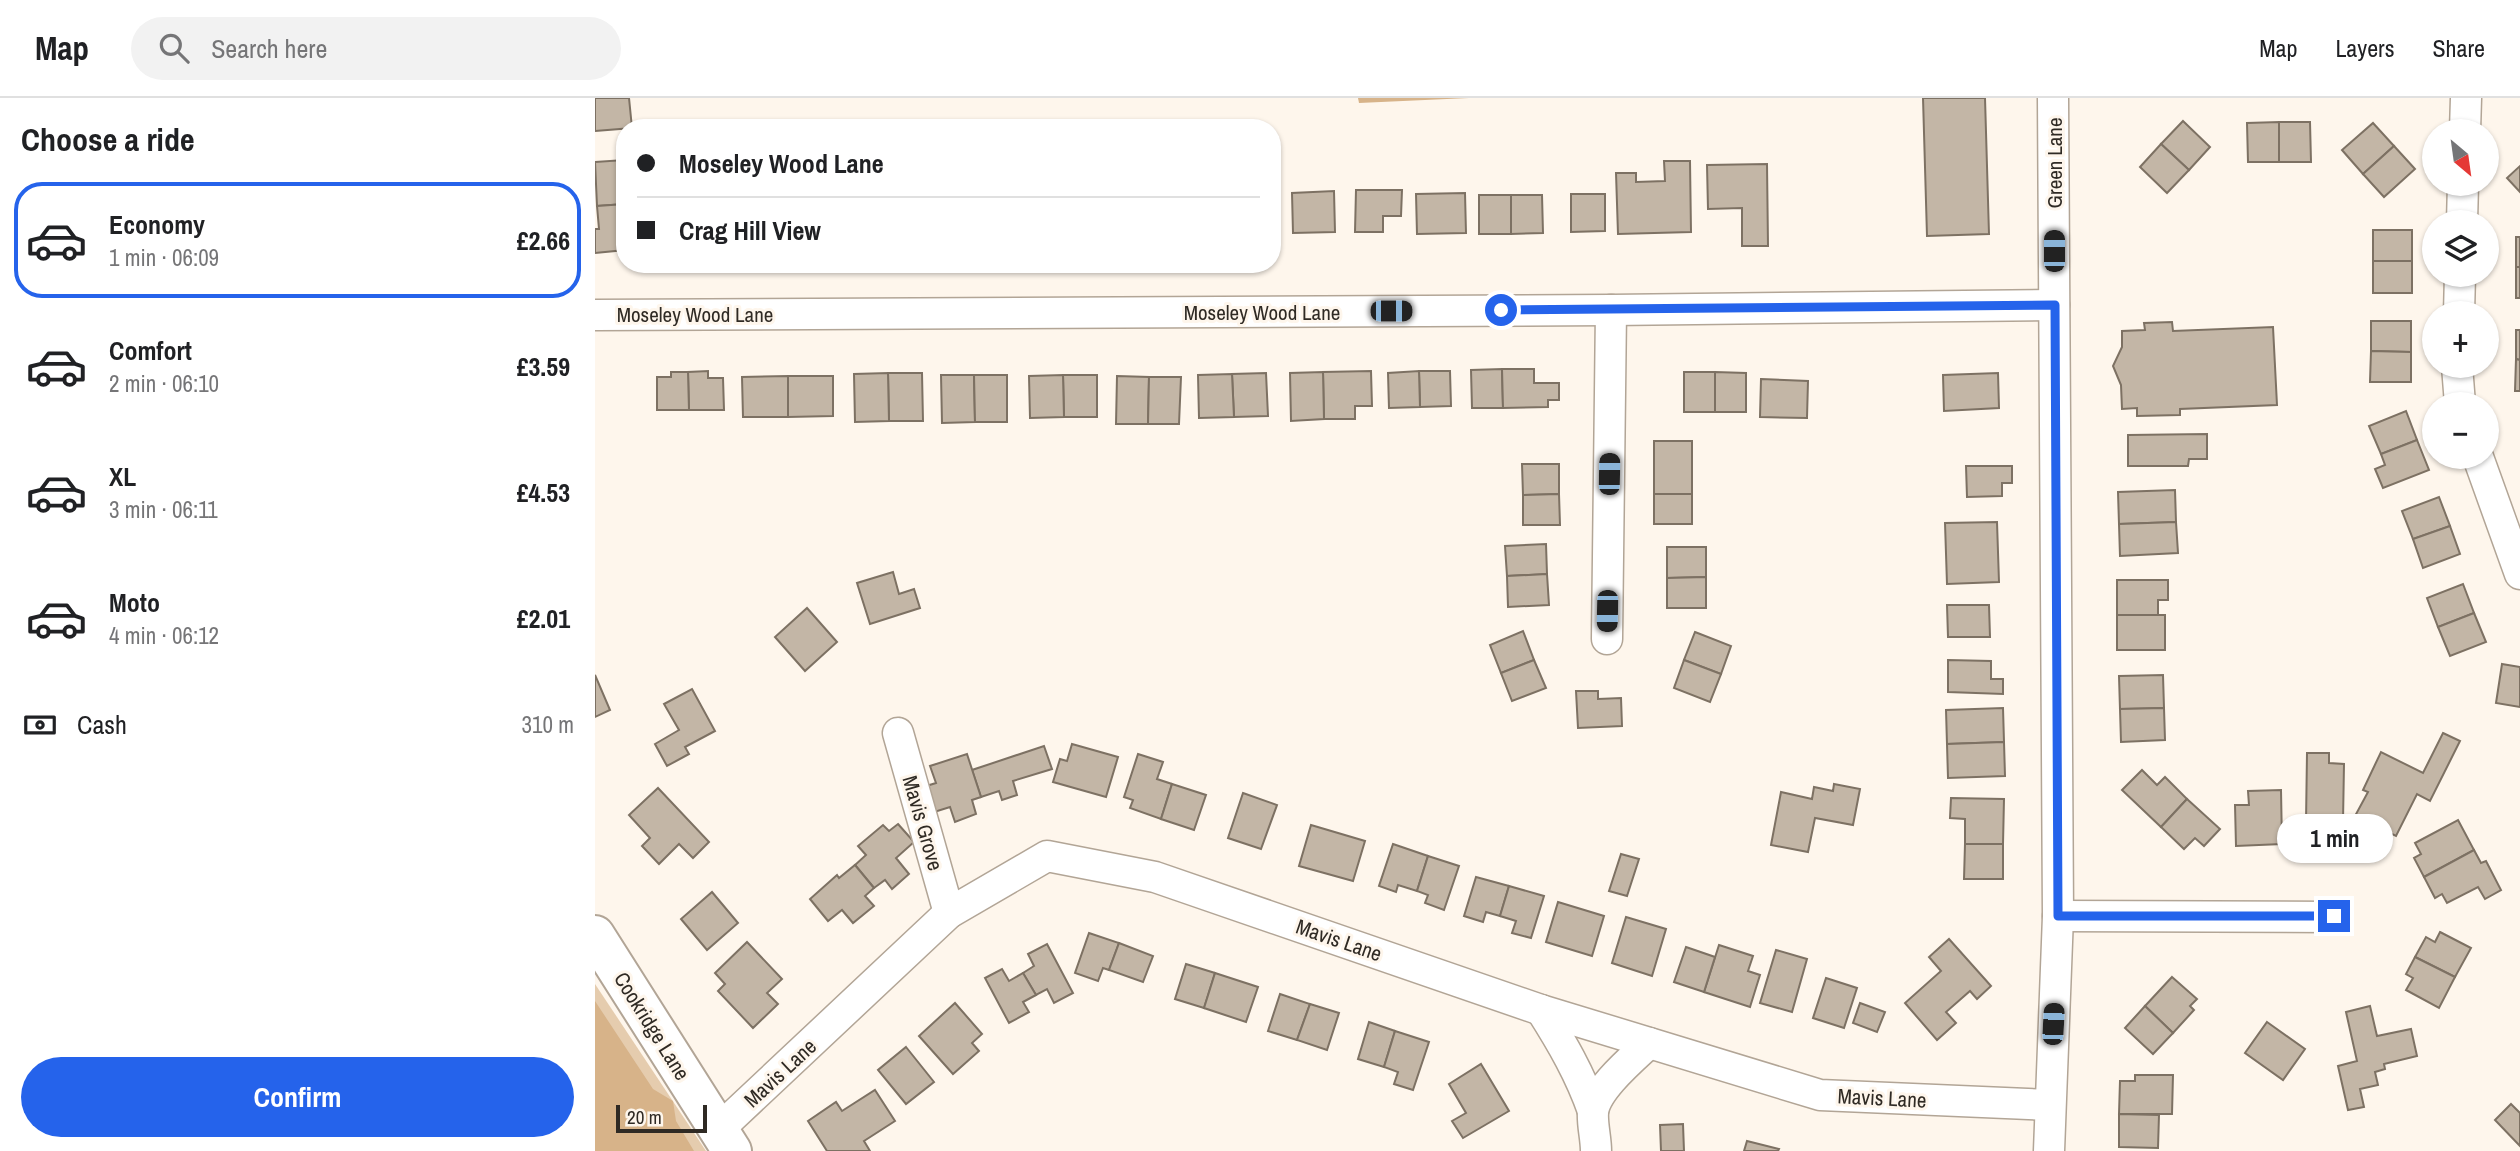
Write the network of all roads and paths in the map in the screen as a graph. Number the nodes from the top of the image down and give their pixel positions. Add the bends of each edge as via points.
1 (2053, 98) edge
2 (2466, 98) edge
3 (2465, 119) edge
4 (2055, 305) junction
5 (1611, 310) junction
6 (595, 314) edge
7 (2482, 469) edge
8 (2520, 574) edge
9 (1607, 639) dead end
10 (898, 733) dead end
11 (949, 914) junction
12 (2058, 916) junction
13 (2334, 916) dead end
14 (595, 936) edge
15 (1541, 1010) junction
16 (1649, 1044) junction
17 (2049, 1105) junction
18 (1593, 1111) junction
19 (725, 1140) edge
20 (1596, 1151) edge
21 (2049, 1151) edge

1 - 4 street, Green Lane
2 - 3 street
4 - 5 street, Moseley Wood Lane
4 - 12 street, Green Lane
5 - 6 street, Moseley Wood Lane
5 - 9 street
7 - 8 street
10 - 11 street, Mavis Grove
11 - 15 street, Mavis Lane via 1047,856 1155,877
11 - 19 street, Mavis Lane
12 - 13 street
12 - 17 street, Green Lane
14 - 19 street, Cookridge Lane
15 - 16 street, Mavis Lane
15 - 18 street via 1567,1050
16 - 17 street, Mavis Lane via 1820,1095
16 - 18 street via 1619,1070
17 - 21 street, Green Lane
18 - 20 street

